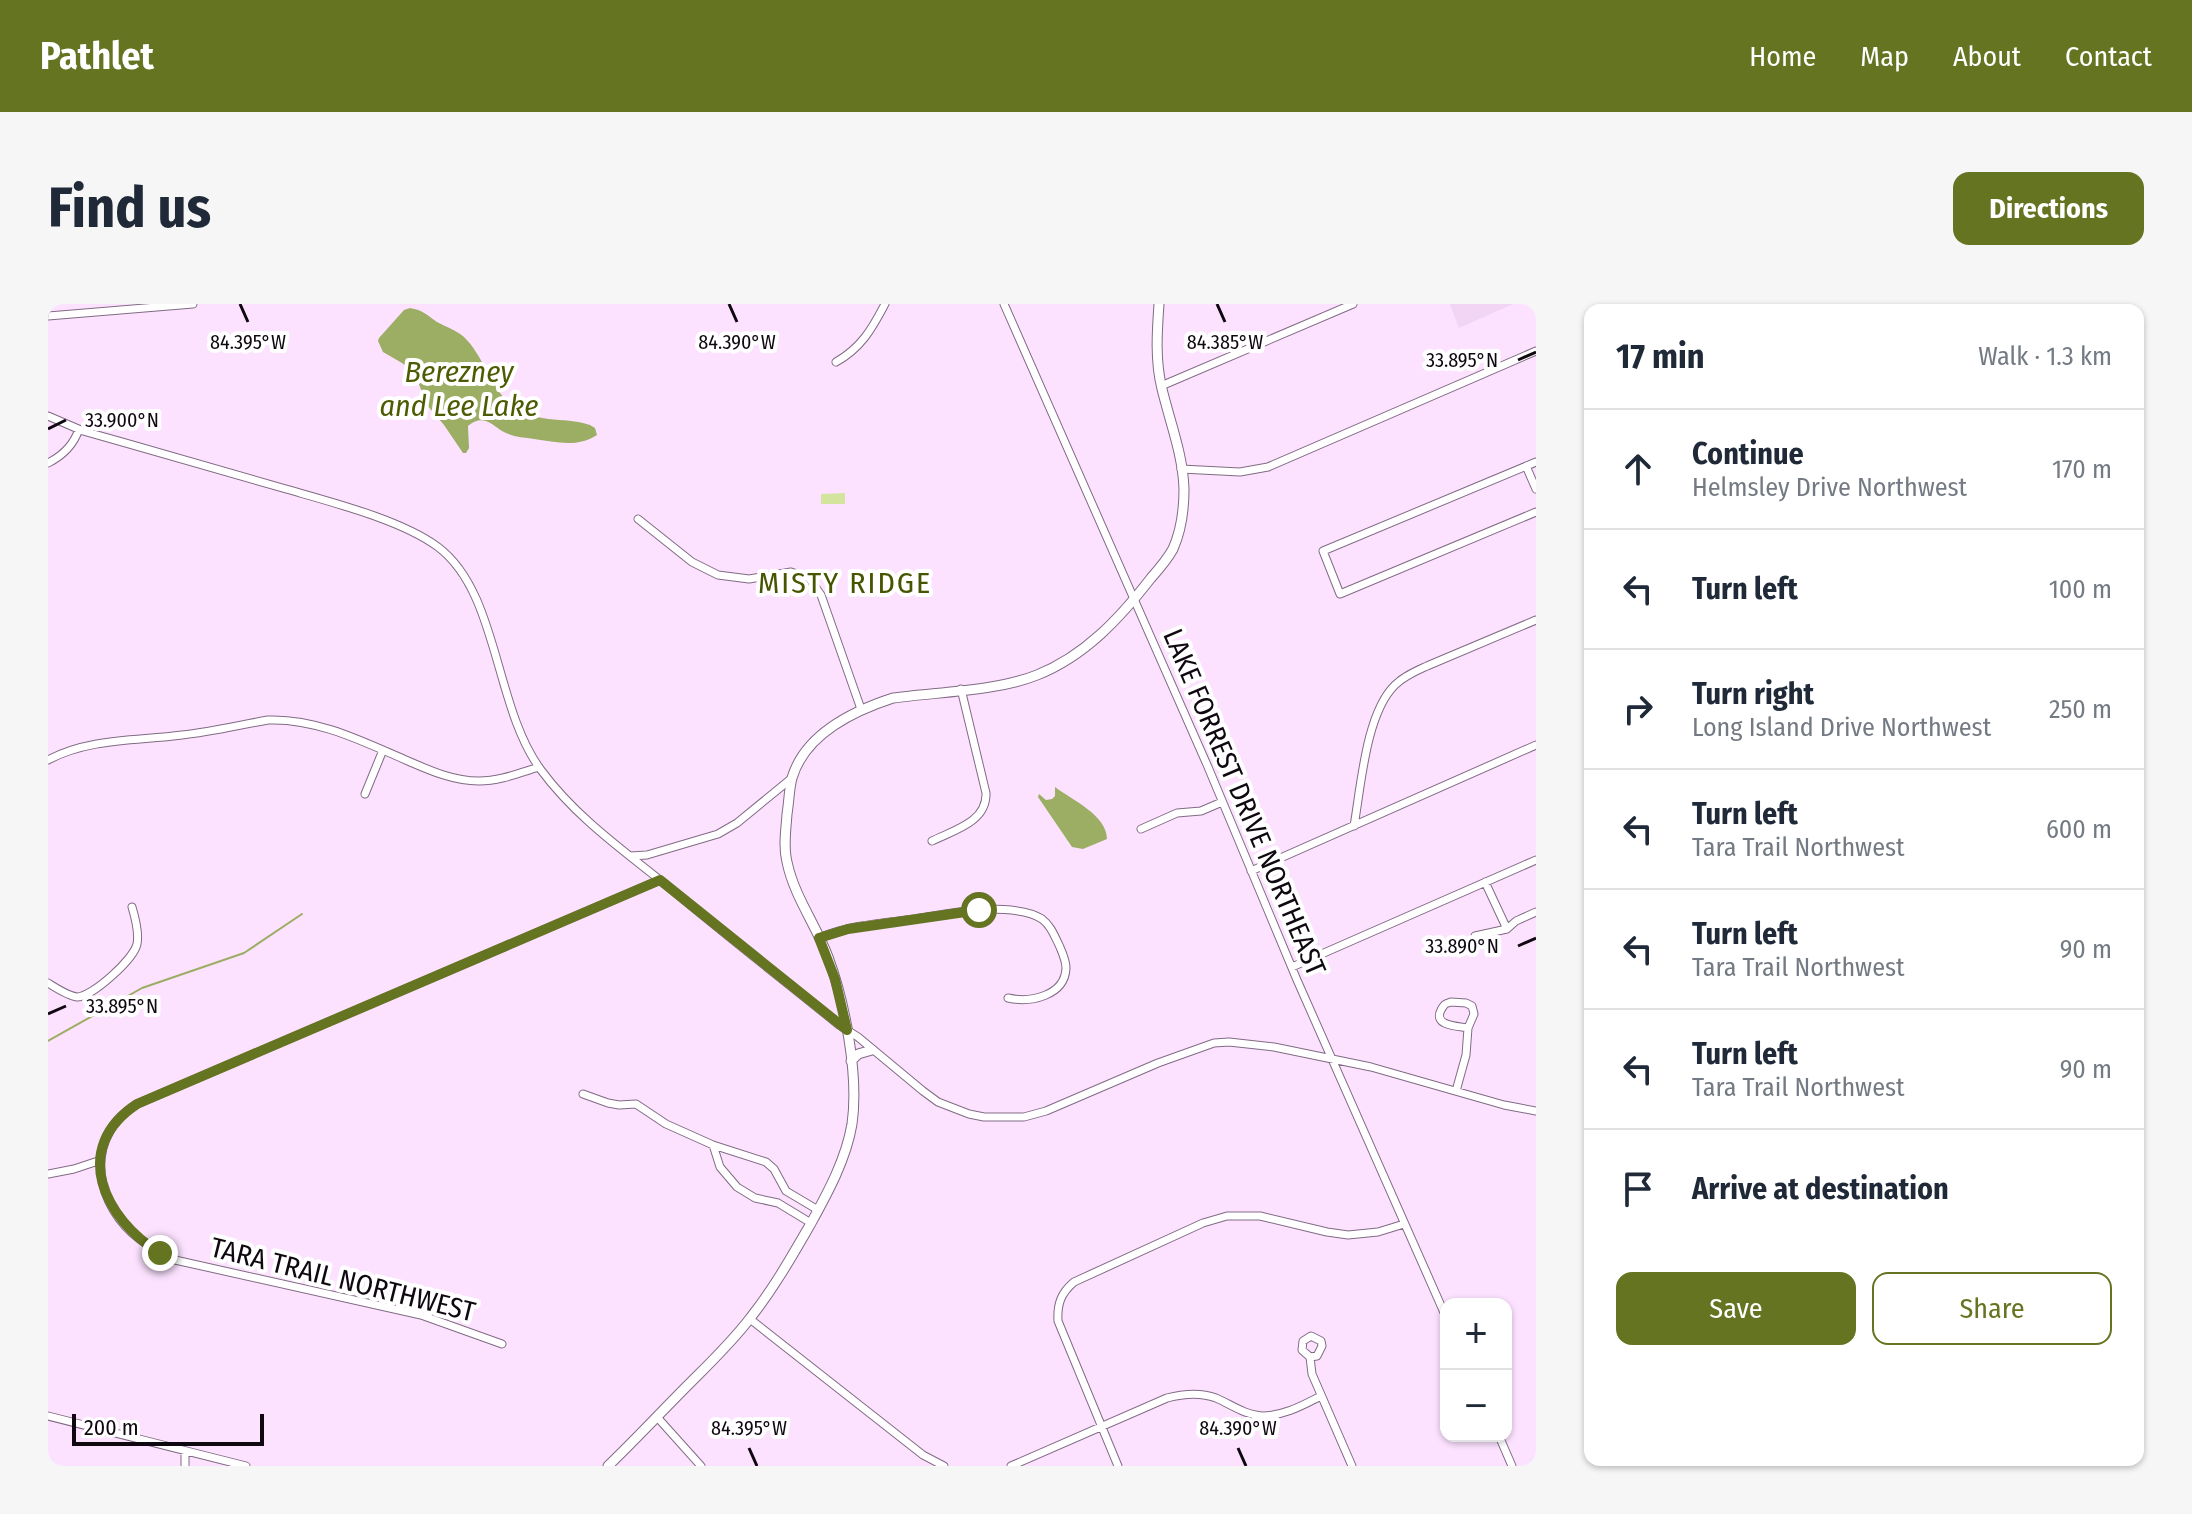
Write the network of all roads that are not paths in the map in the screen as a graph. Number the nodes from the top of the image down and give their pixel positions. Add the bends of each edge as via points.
1 (193, 304) edge
2 (885, 304) edge
3 (1004, 304) edge
4 (1159, 304) edge
5 (1353, 304) edge
6 (48, 316) edge
7 (1536, 351) edge
8 (836, 362) dead end
9 (1161, 386) junction
10 (48, 416) edge
11 (79, 429) junction
12 (1536, 462) edge
13 (48, 463) edge
14 (1526, 466) junction
15 (1181, 469) junction
16 (1536, 489) edge
17 (1536, 512) edge
18 (638, 519) dead end
19 (1135, 599) junction
20 (1536, 620) edge
21 (961, 689) junction
22 (861, 709) junction
23 (1536, 745) edge
24 (383, 750) junction
25 (48, 760) edge
26 (539, 767) junction
27 (792, 778) junction
28 (365, 794) dead end
29 (1222, 802) junction
30 (1354, 826) junction
31 (1141, 829) dead end
32 (932, 841) dead end
33 (630, 856) junction
34 (1536, 860) edge
35 (1251, 871) junction
36 (660, 880) junction
37 (1485, 882) junction
38 (132, 907) dead end
39 (1536, 912) edge
40 (1507, 929) junction
41 (1475, 936) dead end
42 (819, 938) junction
43 (1292, 967) junction
44 (50, 984) edge
45 (1008, 998) dead end
46 (1468, 1028) junction
47 (847, 1030) junction
48 (872, 1050) junction
49 (1331, 1057) junction
50 (851, 1061) junction
51 (1456, 1091) junction
52 (583, 1094) dead end
53 (1536, 1111) edge
54 (713, 1145) junction
55 (101, 1160) junction
56 (48, 1174) edge
57 (786, 1191) junction
58 (778, 1203) junction
59 (818, 1210) junction
60 (811, 1223) junction
61 (1404, 1224) junction
62 (1440, 1304) edge
63 (750, 1319) junction
64 (502, 1344) dead end
65 (1310, 1357) dead end
66 (1321, 1396) junction
67 (48, 1416) edge
68 (657, 1417) junction
69 (1102, 1427) junction
70 (1502, 1442) edge
71 (185, 1451) junction
72 (185, 1466) edge
73 (246, 1466) edge
74 (608, 1466) edge
75 (701, 1466) edge
76 (944, 1466) edge
77 (1011, 1466) edge
78 (1118, 1466) edge
79 (1352, 1466) edge
80 (1512, 1466) edge

1 - 6 street
2 - 8 street via 864,340
3 - 19 street, LAKE FORREST DRIVE NORTHEAST
4 - 9 main road
5 - 9 street
7 - 15 street via 1268,467 1240,472
9 - 15 main road
10 - 11 street
11 - 13 street
11 - 26 street via 332,502 415,533 442,550 461,571 478,604 514,719
12 - 14 street
14 - 16 street
14 - 17 street via 1323,551 1340,594
15 - 19 main road via 1184,504 1177,538
18 - 22 street via 692,562 718,575 749,579 791,572 809,578 821,595
19 - 21 main road via 1087,646 1051,668 1020,681
19 - 29 street, LAKE FORREST DRIVE NORTHEAST
20 - 30 street via 1396,684 1374,720
21 - 22 main road via 893,698
21 - 32 street via 986,804 974,820
22 - 27 main road via 816,740
23 - 30 street
24 - 25 street via 307,723 280,720 105,742
24 - 26 street via 468,780 494,780
24 - 28 street
26 - 33 street via 580,816
27 - 33 street via 718,834
27 - 42 main road via 785,850 790,875
29 - 31 street
29 - 35 street, LAKE FORREST DRIVE NORTHEAST
30 - 35 street
33 - 36 street
34 - 37 street
35 - 43 street, LAKE FORREST DRIVE NORTHEAST
36 - 47 street
36 - 55 street via 137,1104 110,1129
37 - 40 street
37 - 43 street
38 - 44 street via 137,944 131,957 89,994 75,997
39 - 40 street
40 - 41 street
42 - 45 street via 979,910 1033,915 1052,931 1065,959 1065,975 1040,997
42 - 47 main road
43 - 49 street, LAKE FORREST DRIVE NORTHEAST
46 - 46 street via 1444,1024 1439,1015 1444,1005 1472,1006
46 - 51 street
47 - 48 street
47 - 50 main road
48 - 49 street via 938,1102 998,1119 1046,1111 1214,1043
48 - 50 main road
49 - 51 street
49 - 61 street, LAKE FORREST DRIVE NORTHEAST
50 - 59 main road via 852,1125
51 - 53 street
52 - 54 street via 608,1103 636,1104
54 - 57 street via 766,1162
54 - 58 street via 720,1167 737,1187
55 - 56 street
55 - 64 street, TARA TRAIL NORTHWEST via 104,1188 119,1218 145,1244 175,1260 421,1315
57 - 58 street
57 - 59 street
58 - 60 street
59 - 60 main road
60 - 63 main road
61 - 62 street, LAKE FORREST DRIVE NORTHEAST
61 - 69 street via 1348,1235 1260,1216 1227,1216 1074,1282 1060,1299 1058,1321
63 - 68 main road
63 - 76 street
65 - 66 street
66 - 69 street via 1264,1416 1208,1396 1178,1395
66 - 79 street
67 - 71 street
68 - 74 main road
68 - 75 street
69 - 77 street
69 - 78 street
70 - 80 street
71 - 72 street
71 - 73 street

